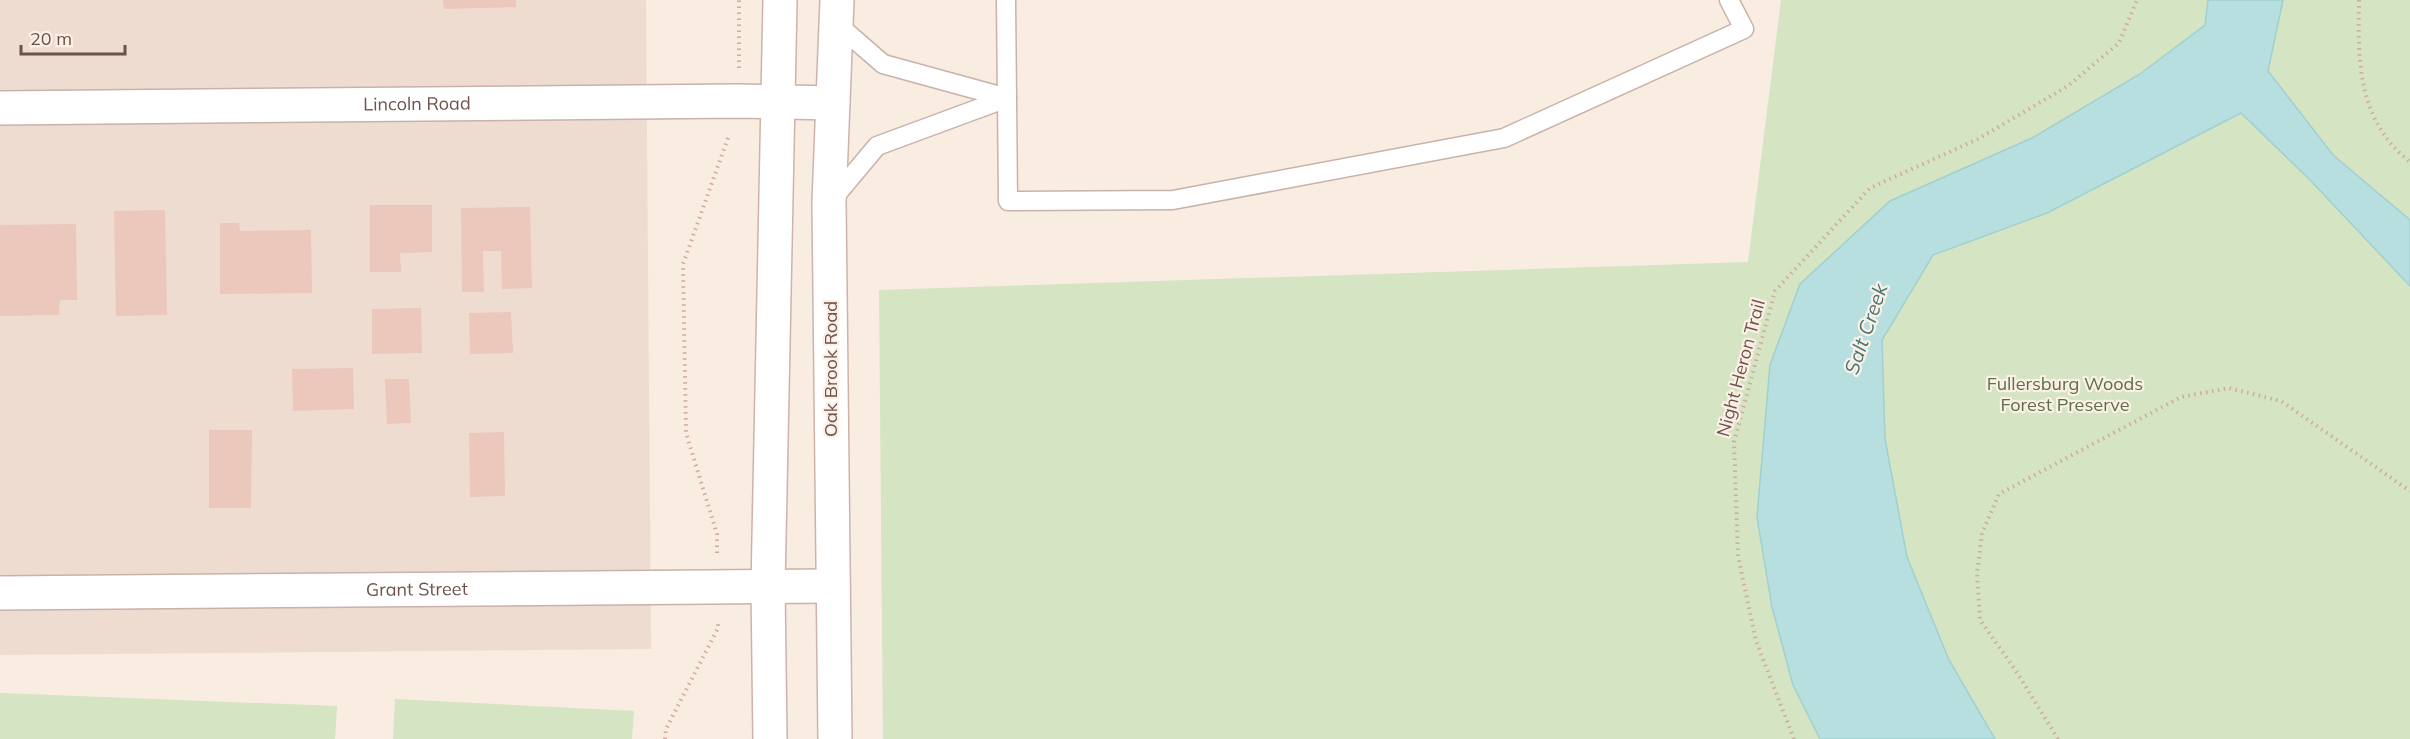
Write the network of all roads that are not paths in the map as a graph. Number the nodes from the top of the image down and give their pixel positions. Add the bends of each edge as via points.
1 (780, 0) edge
2 (1006, 0) edge
3 (1729, 0) edge
4 (837, 12) edge
5 (1007, 98) junction
6 (778, 102) junction
7 (833, 103) junction
8 (0, 108) edge
9 (829, 202) junction
10 (768, 586) junction
11 (833, 586) junction
12 (0, 593) edge
13 (770, 739) edge
14 (835, 739) edge

1 - 6 street
2 - 5 lane
3 - 5 lane via 1744,29 1504,138 1173,200 1008,201
4 - 5 lane via 883,64
4 - 7 street, Oak Brook Road
5 - 9 lane via 877,146
6 - 7 street, Lincoln Road
6 - 8 street, Lincoln Road
6 - 10 street
7 - 9 street, Oak Brook Road
9 - 11 street, Oak Brook Road
10 - 11 street, Grant Street
10 - 12 street, Grant Street
10 - 13 street
11 - 14 street, Oak Brook Road

